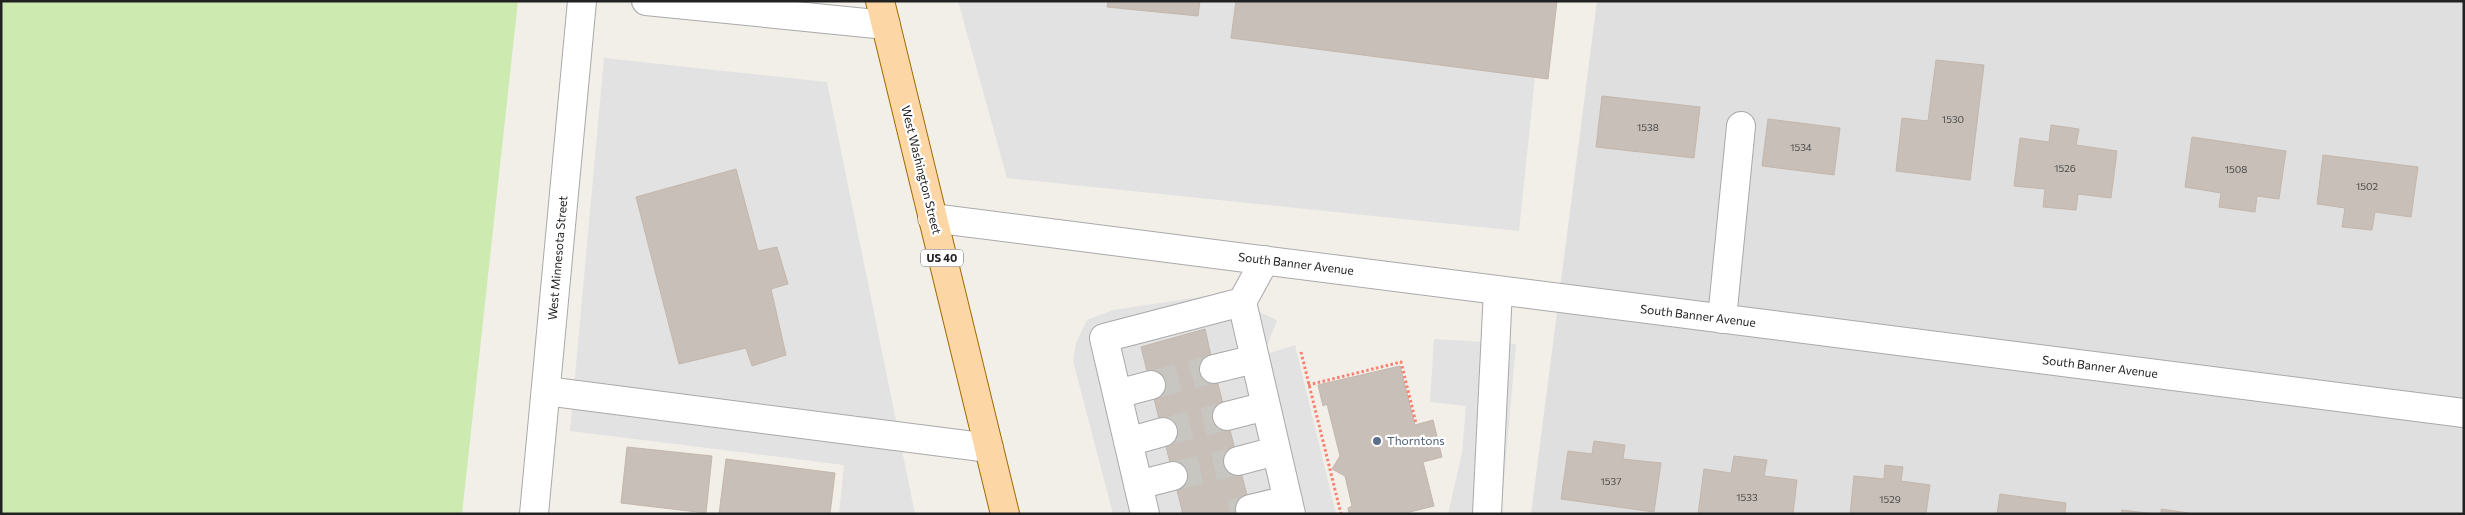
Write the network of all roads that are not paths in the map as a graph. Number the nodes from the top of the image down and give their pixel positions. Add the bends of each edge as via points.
1 (582, 1) edge
2 (646, 1) edge
3 (883, 13) edge
4 (1741, 126) dead end
5 (932, 218) junction
6 (1265, 260) junction
7 (1498, 290) junction
8 (1242, 302) junction
9 (1722, 318) junction
10 (1255, 359) junction
11 (1214, 369) tunnel mouth
12 (1151, 385) tunnel mouth
13 (546, 391) junction
14 (1117, 394) junction
15 (1266, 406) junction
16 (2464, 413) edge
17 (1227, 416) tunnel mouth
18 (1163, 432) tunnel mouth
19 (1128, 442) junction
20 (989, 448) junction
21 (1276, 451) junction
22 (1238, 461) tunnel mouth
23 (1173, 476) tunnel mouth
24 (1138, 485) junction
25 (1290, 507) edge
26 (1250, 509) dead end
27 (534, 514) edge
28 (1005, 514) edge
29 (1145, 514) edge
30 (1487, 514) edge

1 - 13 street, West Minnesota Street
2 - 3 street
3 - 5 main road, West Washington Street / US 40
4 - 9 street
5 - 6 street, South Banner Avenue
5 - 20 main road, West Washington Street / US 40
6 - 7 street, South Banner Avenue
6 - 8 street
7 - 9 street, South Banner Avenue
7 - 30 street
8 - 10 street
8 - 14 street via 1104,338
9 - 16 street, South Banner Avenue
10 - 11 street
10 - 15 street
12 - 14 street
13 - 20 street
13 - 27 street, West Minnesota Street
14 - 19 street
15 - 17 street
15 - 21 street
18 - 19 street
19 - 24 street
20 - 28 main road, West Washington Street / US 40
21 - 22 street
21 - 25 street
23 - 24 street
24 - 29 street
25 - 26 street

